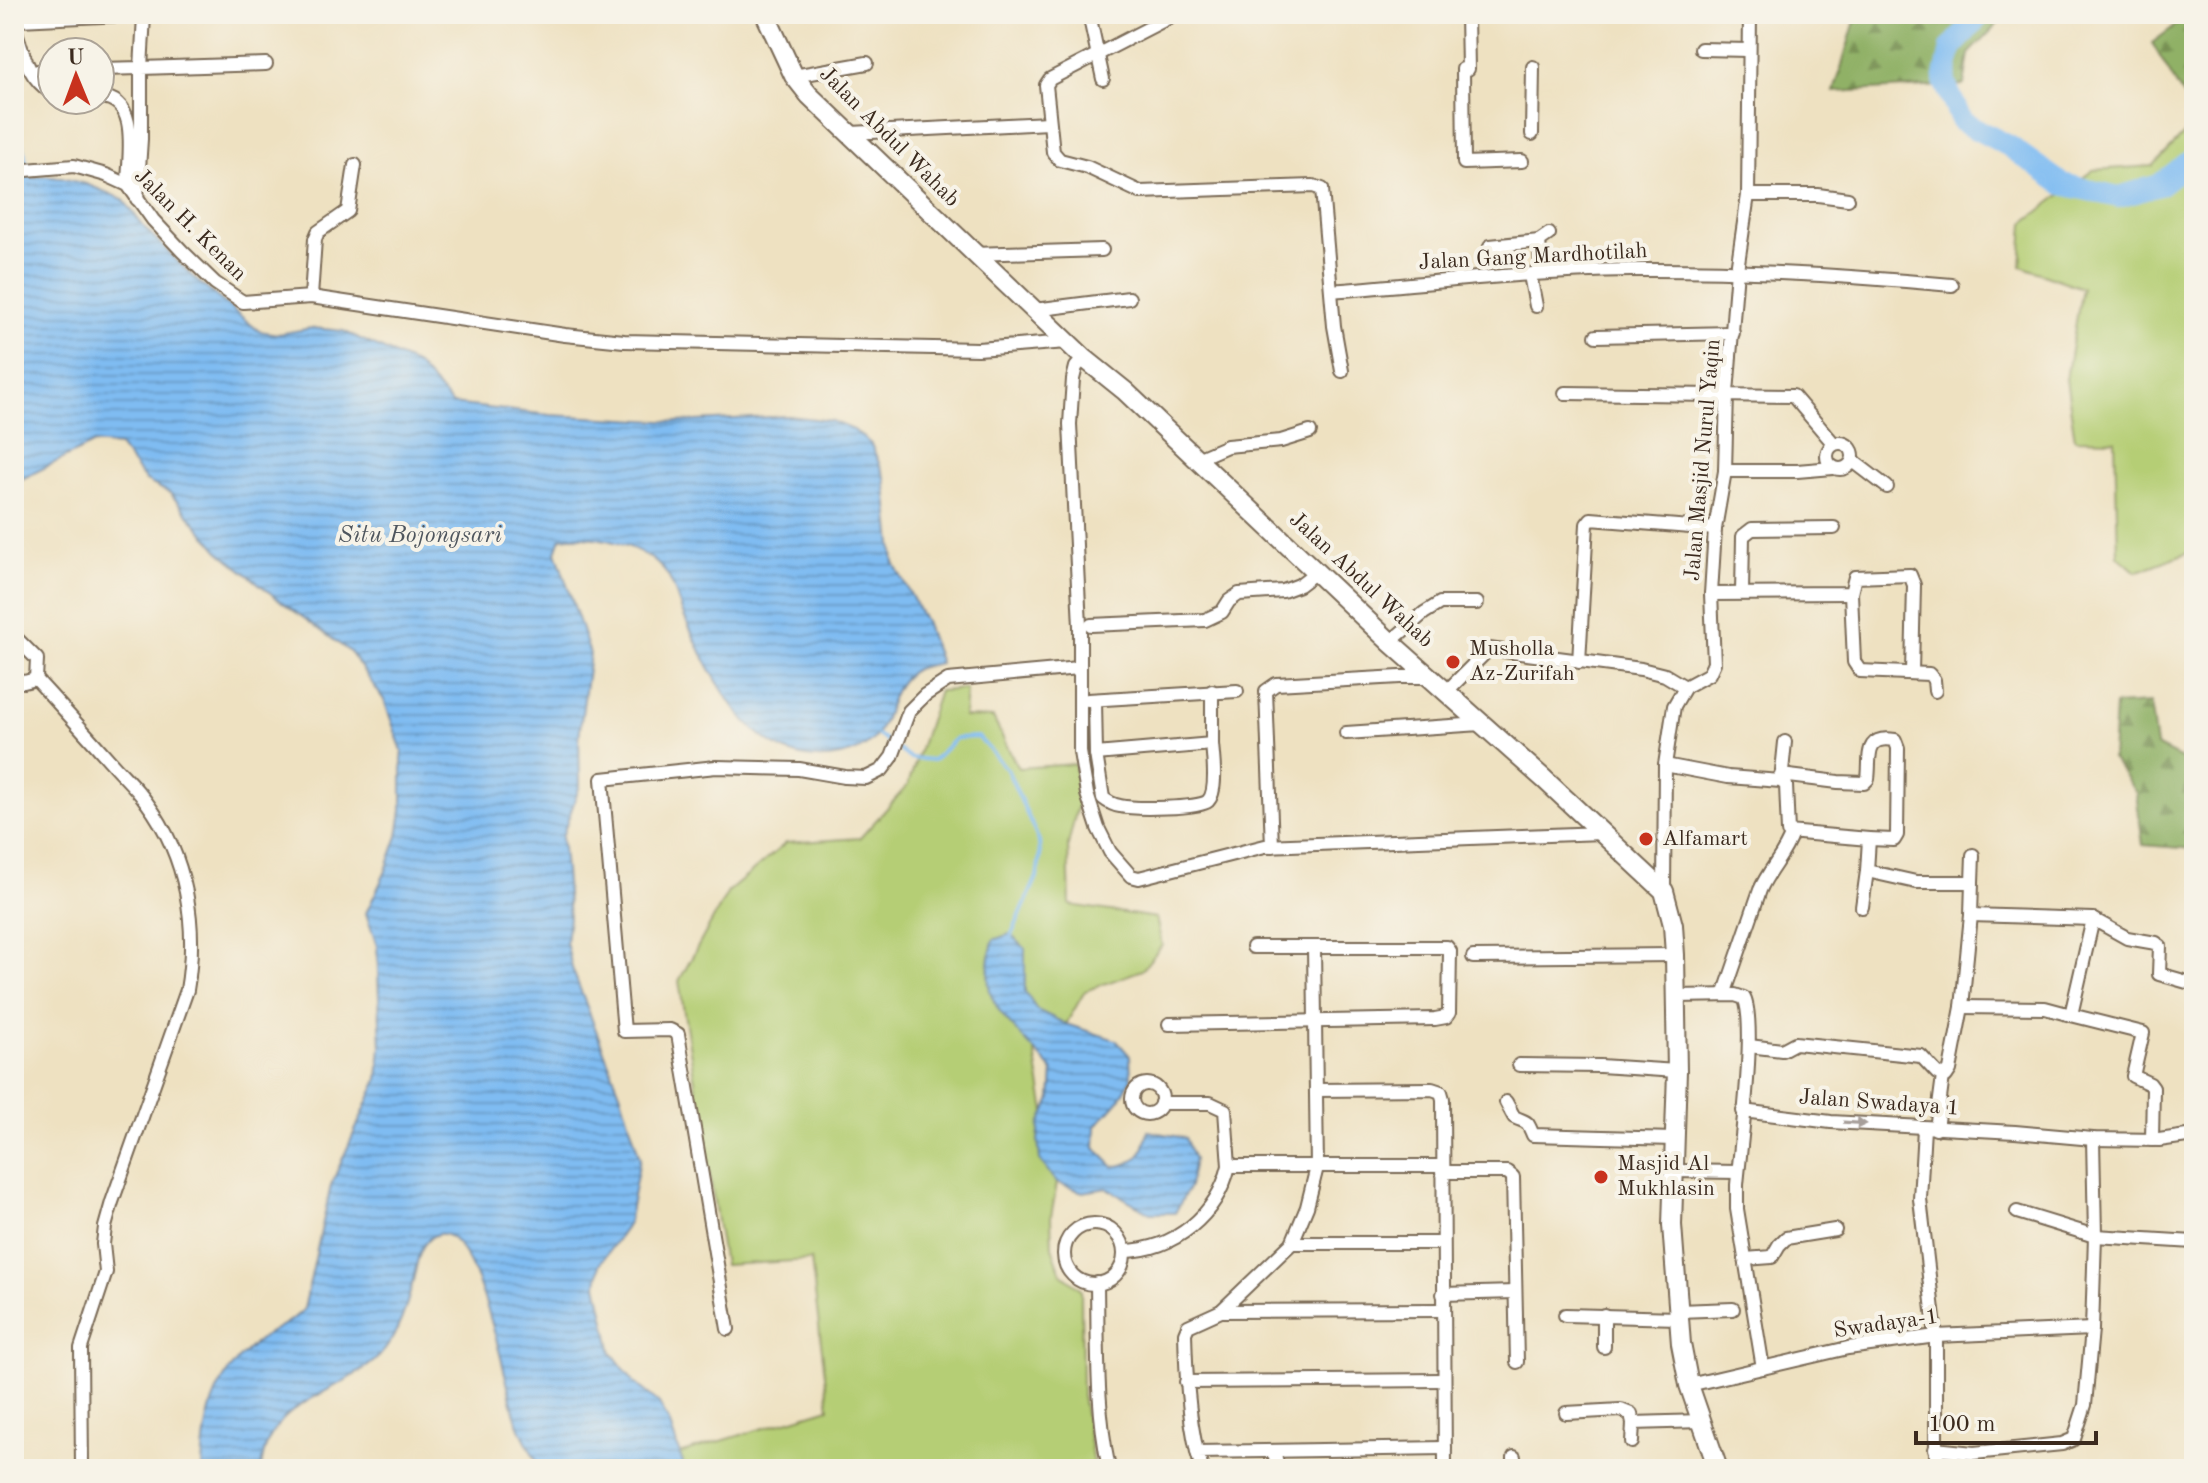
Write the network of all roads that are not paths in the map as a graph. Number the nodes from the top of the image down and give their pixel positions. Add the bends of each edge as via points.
1 (189, 14) edge
2 (765, 14) edge
3 (1089, 14) edge
4 (1176, 14) edge
5 (1467, 14) edge
6 (1750, 14) edge
7 (144, 15) edge
8 (88, 16) edge
9 (16, 22) edge
10 (1701, 49) dead end
11 (1749, 50) junction
12 (1096, 55) junction
13 (867, 63) dead end
14 (266, 64) dead end
15 (1533, 67) dead end
16 (141, 68) junction
17 (116, 69) edge
18 (794, 76) junction
19 (1103, 79) dead end
20 (36, 82) edge
21 (116, 102) edge
22 (1049, 123) junction
23 (851, 133) junction
24 (1532, 134) dead end
25 (1522, 161) dead end
26 (355, 165) dead end
27 (14, 171) edge
28 (128, 185) junction
29 (1748, 195) junction
30 (137, 199) junction
31 (1848, 199) dead end
32 (1490, 246) dead end
33 (1102, 250) dead end
34 (973, 254) junction
35 (1737, 270) junction
36 (1536, 274) junction
37 (1952, 285) dead end
38 (1332, 291) junction
39 (311, 297) junction
40 (1129, 298) dead end
41 (1536, 306) dead end
42 (1034, 310) junction
43 (1733, 333) junction
44 (1596, 336) dead end
45 (1067, 342) junction
46 (1084, 358) junction
47 (1342, 371) dead end
48 (1565, 393) dead end
49 (1727, 393) junction
50 (1310, 432) dead end
51 (1834, 444) junction
52 (1197, 459) junction
53 (1853, 461) junction
54 (1833, 468) junction
55 (1725, 471) junction
56 (1887, 487) dead end
57 (1834, 528) dead end
58 (1715, 529) junction
59 (1316, 572) junction
60 (1742, 593) junction
61 (1851, 593) junction
62 (1711, 594) junction
63 (1477, 603) dead end
64 (1091, 625) dead end
65 (14, 636) edge
66 (1390, 642) junction
67 (1579, 662) junction
68 (1079, 668) junction
69 (1912, 672) junction
70 (1430, 677) junction
71 (36, 679) junction
72 (14, 680) edge
73 (1685, 687) junction
74 (1212, 691) junction
75 (1237, 691) dead end
76 (1447, 691) junction
77 (1935, 691) dead end
78 (1081, 700) junction
79 (1095, 700) junction
80 (1481, 724) junction
81 (1346, 733) dead end
82 (1785, 742) dead end
83 (1212, 744) junction
84 (1096, 754) junction
85 (1665, 765) junction
86 (1781, 778) junction
87 (1602, 833) junction
88 (1792, 833) junction
89 (1869, 839) junction
90 (1272, 846) junction
91 (1973, 855) dead end
92 (1867, 871) junction
93 (1972, 882) junction
94 (1664, 891) junction
95 (1862, 907) dead end
96 (1971, 915) junction
97 (2093, 919) junction
98 (1253, 947) dead end
99 (1314, 947) junction
100 (1675, 955) junction
101 (1473, 957) dead end
102 (2194, 984) edge
103 (1724, 995) junction
104 (1676, 996) junction
105 (1962, 1007) junction
106 (2071, 1015) junction
107 (1315, 1023) junction
108 (1169, 1024) dead end
109 (1749, 1046) junction
110 (1519, 1065) dead end
111 (1677, 1071) junction
112 (1943, 1076) junction
113 (1316, 1090) junction
114 (1506, 1102) dead end
115 (1161, 1103) dead end
116 (1743, 1111) junction
117 (1930, 1128) junction
118 (2194, 1135) edge
119 (1673, 1139) junction
120 (2093, 1139) junction
121 (2152, 1140) junction
122 (1229, 1166) junction
123 (1317, 1167) junction
124 (1442, 1169) junction
125 (1673, 1171) junction
126 (1738, 1172) junction
127 (2017, 1212) dead end
128 (1835, 1230) dead end
129 (2095, 1236) junction
130 (2194, 1242) edge
131 (1292, 1243) junction
132 (1443, 1243) junction
133 (1124, 1251) junction
134 (1745, 1259) junction
135 (1097, 1283) junction
136 (1515, 1292) junction
137 (1443, 1294) junction
138 (1733, 1309) dead end
139 (1444, 1310) junction
140 (1221, 1311) junction
141 (1565, 1315) dead end
142 (1604, 1315) junction
143 (1679, 1315) junction
144 (728, 1329) dead end
145 (2092, 1329) junction
146 (1936, 1336) junction
147 (1604, 1347) dead end
148 (1517, 1362) dead end
149 (1754, 1370) junction
150 (1444, 1380) junction
151 (1186, 1382) junction
152 (1689, 1385) junction
153 (1566, 1413) dead end
154 (1702, 1421) junction
155 (1633, 1423) junction
156 (1632, 1442) dead end
157 (1445, 1448) junction
158 (1935, 1449) junction
159 (1273, 1451) junction
160 (1197, 1452) junction
161 (82, 1469) edge
162 (1109, 1469) edge
163 (1202, 1469) edge
164 (1279, 1469) edge
165 (1445, 1469) edge
166 (1718, 1469) edge
167 (1936, 1469) edge

1 - 7 street
2 - 18 street, Jalan Abdul Wahab
3 - 12 street
4 - 12 street
5 - 25 street via 1464,163
6 - 11 street, Jalan Masjid Nurul Yaqin
7 - 8 street
7 - 16 street
8 - 9 street
9 - 20 street
10 - 11 street
11 - 29 street, Jalan Masjid Nurul Yaqin
12 - 19 street
12 - 22 street via 1048,81
13 - 18 street
14 - 16 street
15 - 24 street
16 - 17 street
16 - 30 street
18 - 23 street, Jalan Abdul Wahab
21 - 28 street via 129,117
22 - 23 street
22 - 38 street via 1053,152 1060,160 1132,190 1322,189
23 - 34 street, Jalan Abdul Wahab
26 - 39 street via 348,211 315,239
27 - 28 street, Jalan H. Kenan via 74,166
28 - 30 street, Jalan H. Kenan
29 - 31 street
29 - 35 street, Jalan Masjid Nurul Yaqin
30 - 39 street, Jalan H. Kenan via 231,296 243,302
32 - 36 street via 1544,238
33 - 34 street
34 - 42 street, Jalan Abdul Wahab
35 - 36 street, Jalan Gang Mardhotilah
35 - 37 street, Jalan Gang Mardhotilah
35 - 43 street, Jalan Masjid Nurul Yaqin
36 - 38 street, Jalan Gang Mardhotilah
36 - 41 street
38 - 47 street
39 - 45 street via 607,340 978,349
40 - 42 street
42 - 45 street, Jalan Abdul Wahab
43 - 44 street
43 - 49 street, Jalan Masjid Nurul Yaqin
45 - 46 street, Jalan Abdul Wahab
46 - 52 street, Jalan Abdul Wahab
46 - 68 street via 1073,379 1070,424
48 - 49 street
49 - 51 street via 1793,396
49 - 55 street, Jalan Masjid Nurul Yaqin
50 - 52 street via 1281,441 1227,446
51 - 53 street via 1851,448
51 - 54 street via 1827,456
52 - 59 street, Jalan Abdul Wahab
53 - 54 street via 1844,469
53 - 56 street
54 - 55 street
55 - 58 street, Jalan Masjid Nurul Yaqin
57 - 60 street via 1747,531
58 - 62 street, Jalan Masjid Nurul Yaqin
58 - 67 street via 1591,519
59 - 64 street via 1283,591 1239,594 1205,620
59 - 66 street, Jalan Abdul Wahab
60 - 61 street
60 - 62 street
61 - 69 street via 1857,669
61 - 69 street via 1855,577 1910,575
62 - 73 street, Jalan Masjid Nurul Yaqin via 1714,663 1709,674
63 - 66 street via 1440,603
65 - 71 street via 37,659
66 - 70 street, Jalan Abdul Wahab
67 - 73 street via 1641,669
67 - 76 street via 1489,649
68 - 78 street
68 - 144 street via 948,680 909,711 892,757 866,778 799,769 716,767 602,779 624,1031 678,1034
69 - 77 street via 1933,677
70 - 76 street, Jalan Abdul Wahab
70 - 90 street via 1276,684 1266,691
71 - 72 street
71 - 161 street via 148,803 177,863 191,914 193,957 187,990 112,1202 103,1244 106,1272 81,1348
73 - 85 street, Jalan Masjid Nurul Yaqin via 1674,706
74 - 75 street
74 - 79 street
74 - 83 street
76 - 80 street, Jalan Abdul Wahab
78 - 79 street
78 - 90 street via 1080,752 1087,794 1110,852 1131,876
79 - 84 street
80 - 81 street
80 - 87 street, Jalan Abdul Wahab
82 - 86 street
83 - 84 street
83 - 84 street via 1211,795 1203,803 1185,806 1110,803 1103,798
85 - 86 street via 1728,777
85 - 94 street, Jalan Masjid Nurul Yaqin
86 - 88 street via 1786,785 1786,826
86 - 89 street via 1864,783 1873,743 1895,740 1897,835 1894,840
87 - 90 street
87 - 94 street, Jalan Abdul Wahab
88 - 89 street
88 - 103 street via 1760,890
89 - 92 street
91 - 93 street
92 - 93 street via 1916,882
92 - 95 street
93 - 96 street
94 - 100 street
96 - 97 street
96 - 105 street
97 - 102 street via 2127,938 2156,943 2159,974
97 - 106 street
98 - 99 street
99 - 107 street
99 - 107 street via 1444,946 1450,951 1446,1017
100 - 101 street
100 - 104 street
103 - 104 street
103 - 109 street via 1740,995 1746,1002
104 - 111 street
105 - 106 street via 2045,1008
105 - 112 street via 1950,1070
106 - 121 street via 2143,1033 2133,1076 2153,1088
107 - 108 street
107 - 113 street
109 - 112 street via 1782,1050 1795,1043 1921,1056
109 - 116 street
110 - 111 street
111 - 119 street
112 - 117 street
113 - 123 street
113 - 124 street via 1441,1092
114 - 119 street via 1535,1136
115 - 122 street via 1210,1103 1225,1110
116 -> 117 street, Jalan Swadaya 1
116 - 126 street
117 - 120 street, Jalan Swadaya 1
117 - 146 street via 1920,1199
118 - 121 street, Jalan Swadaya 1
119 - 125 street
120 - 121 street, Jalan Swadaya 1
120 - 129 street
122 - 123 street
122 - 133 street via 1217,1197 1195,1224 1153,1247
123 - 124 street
123 - 131 street
124 - 132 street
124 - 136 street via 1507,1172 1513,1177
125 - 126 street
125 - 143 street
126 - 134 street
127 - 129 street
128 - 134 street via 1786,1238 1772,1257
129 - 130 street
129 - 145 street
131 - 132 street
131 - 140 street
132 - 137 street
133 - 135 street via 1117,1273
133 - 135 street via 1112,1229 1087,1224 1075,1230 1067,1240 1066,1265 1084,1282
134 - 149 street
135 - 162 street via 1098,1382
136 - 137 street
136 - 148 street
137 - 139 street
138 - 143 street
139 - 140 street
139 - 150 street
140 - 151 street via 1188,1326
141 - 142 street
142 - 143 street
142 - 147 street
143 - 152 street
145 - 146 street, Swadaya-1
145 - 158 street via 2085,1405 2074,1439 1974,1453
146 - 149 street, Swadaya-1 via 1848,1348
146 - 158 street
149 - 152 street, Swadaya-1
150 - 151 street
150 - 157 street
151 - 160 street
152 - 154 street
153 - 155 street via 1621,1410 1631,1414
154 - 155 street
154 - 166 street
155 - 156 street
157 - 159 street
157 - 165 street
158 - 167 street
159 - 160 street
159 - 164 street
160 - 163 street

